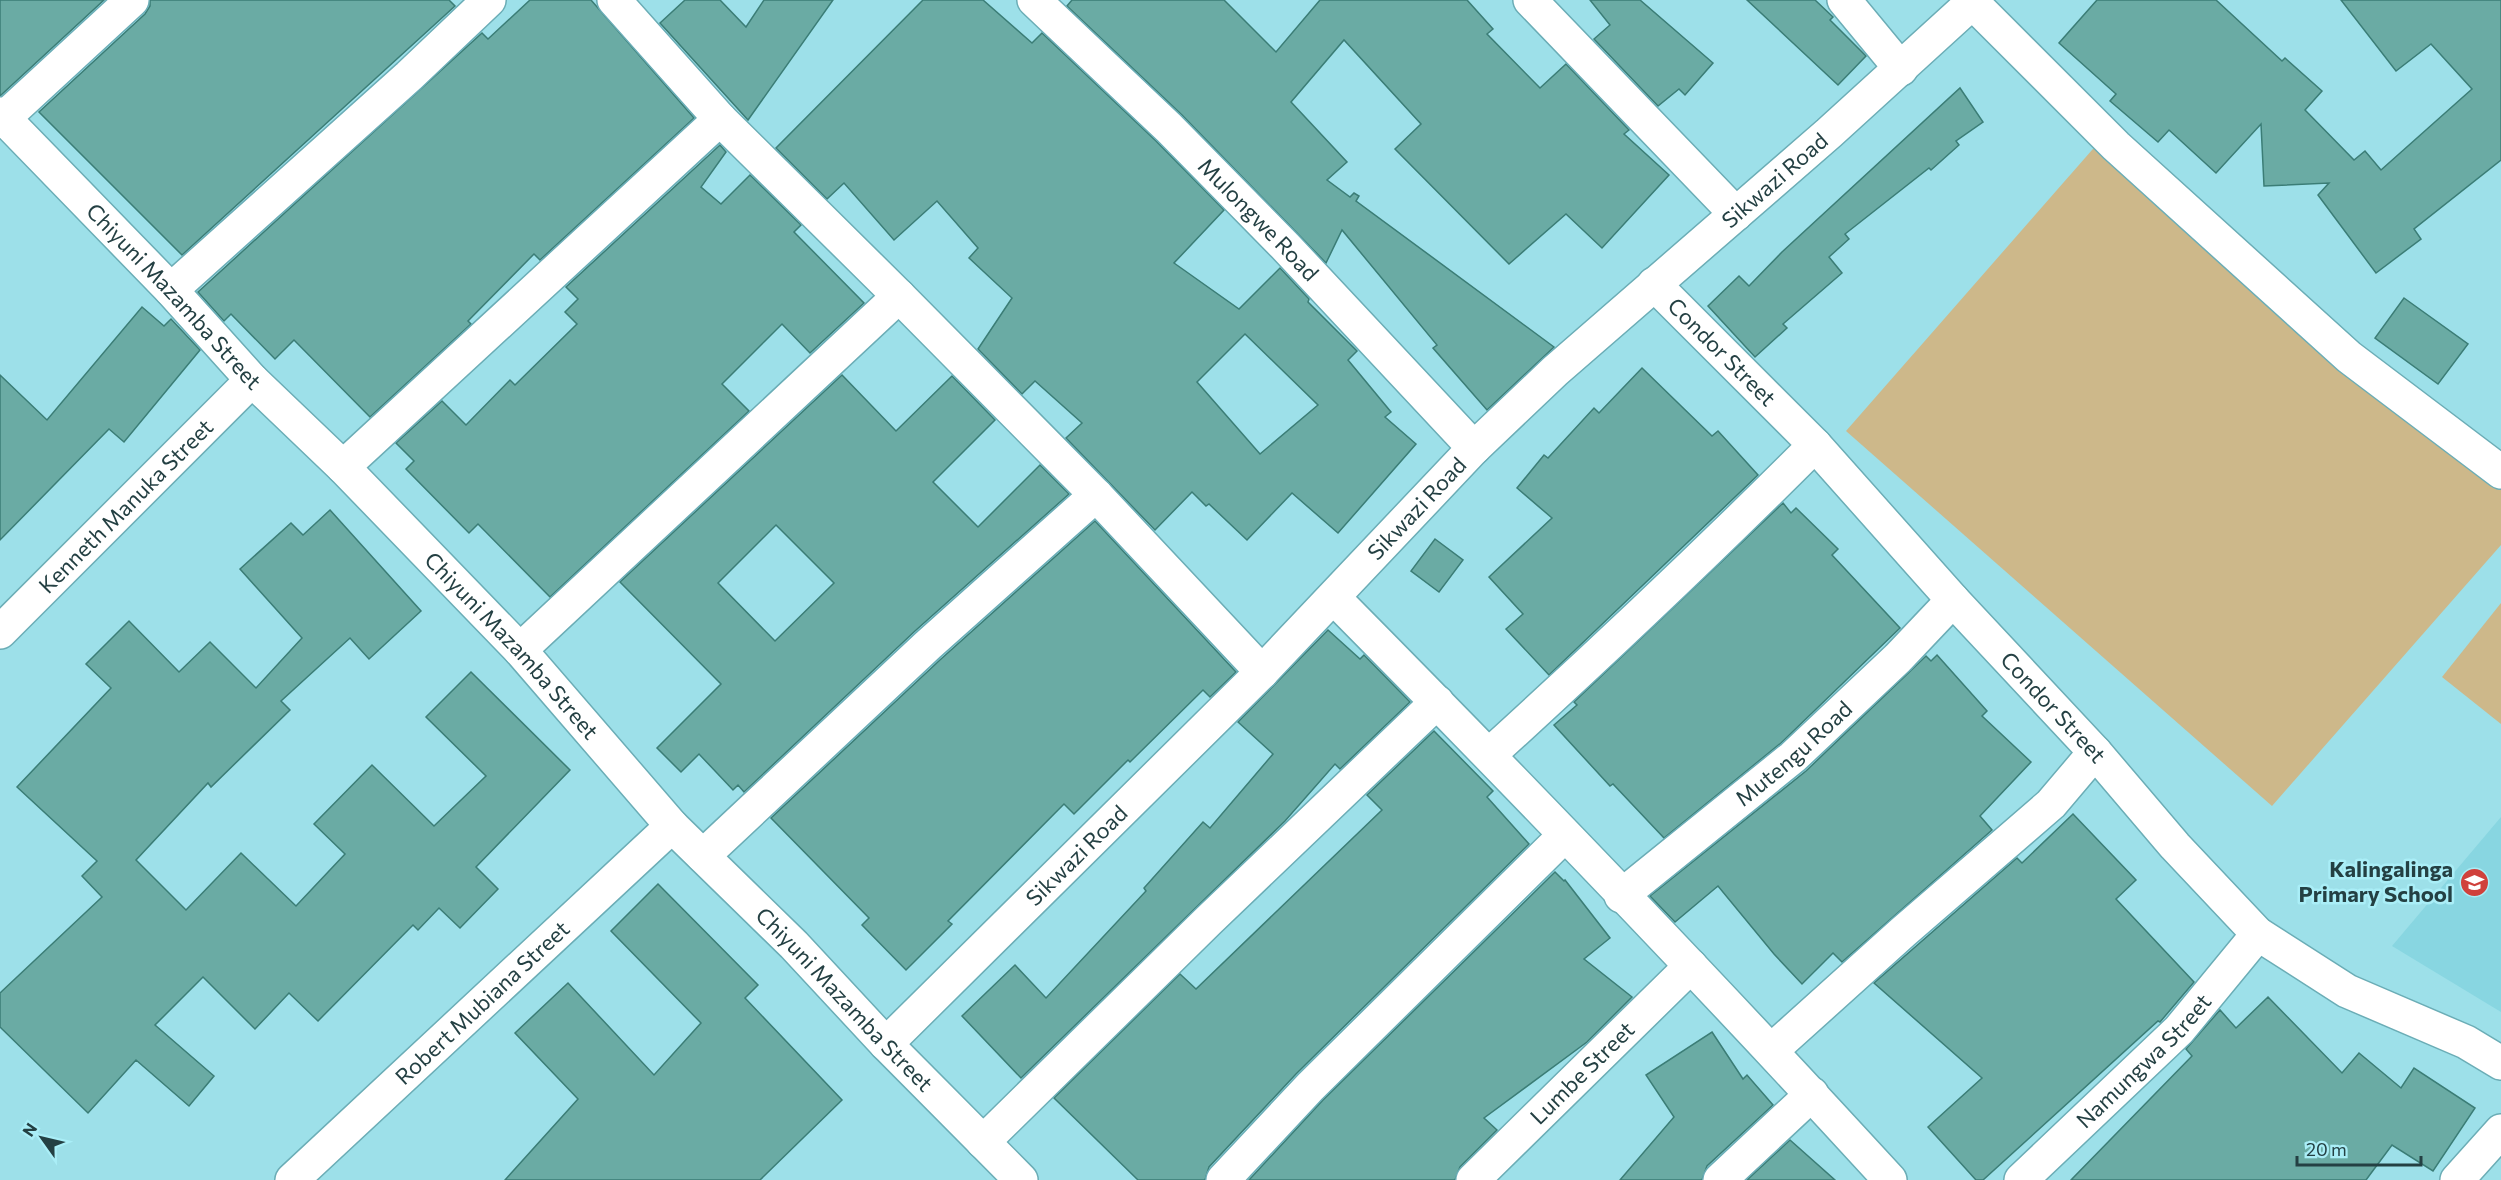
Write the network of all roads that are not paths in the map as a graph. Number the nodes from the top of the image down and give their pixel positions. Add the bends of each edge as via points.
1 (132, 0) edge
2 (489, 0) edge
3 (614, 0) edge
4 (1034, 0) edge
5 (1530, 0) edge
6 (1844, 0) edge
7 (1973, 1) edge
8 (1901, 69) junction
9 (2, 116) edge
10 (720, 119) junction
11 (1736, 214) junction
12 (1654, 284) junction
13 (171, 290) junction
14 (900, 296) junction
15 (252, 380) junction
16 (1815, 445) junction
17 (1474, 448) junction
18 (343, 467) junction
19 (2501, 472) edge
20 (1096, 495) junction
21 (1334, 598) junction
22 (1953, 600) junction
23 (0, 632) edge
24 (520, 650) junction
25 (1262, 672) junction
26 (1437, 702) junction
27 (2095, 752) junction
28 (1489, 755) junction
29 (672, 826) junction
30 (1565, 835) junction
31 (703, 856) junction
32 (1621, 896) junction
33 (2258, 934) junction
34 (1691, 966) junction
35 (886, 1044) junction
36 (1772, 1050) junction
37 (2501, 1063) edge
38 (1812, 1094) junction
39 (2501, 1131) edge
40 (983, 1142) junction
41 (292, 1180) edge
42 (1021, 1180) edge
43 (1223, 1180) edge
44 (1473, 1180) edge
45 (1720, 1180) edge
46 (1890, 1180) edge
47 (2020, 1180) edge
48 (2457, 1180) edge

1 - 9 street
2 - 13 street
3 - 10 street
4 - 17 street, Mulongwe Road via 1269,229
5 - 11 street
6 - 8 street
7 - 8 street, Sikwazi Road
7 - 19 street via 2116,146 2349,357
8 - 11 street, Sikwazi Road
9 - 13 street, Chiyuni Mazamba Street
10 - 14 street
10 - 18 street
11 - 12 street, Sikwazi Road
12 - 16 street, Condor Street
12 - 17 street, Sikwazi Road
13 - 15 street, Chiyuni Mazamba Street
14 - 20 street
14 - 24 street
15 - 18 street, Chiyuni Mazamba Street
15 - 23 street, Kenneth Manuka Street
16 - 22 street, Condor Street
16 - 28 street via 1664,593
17 - 21 street, Sikwazi Road
18 - 24 street, Chiyuni Mazamba Street
20 - 25 street
20 - 31 street via 928,645
21 - 25 street, Sikwazi Road
21 - 26 street
22 - 27 street, Condor Street
22 - 32 street, Mutengu Road via 1793,757
24 - 29 street, Chiyuni Mazamba Street
25 - 35 street, Sikwazi Road
26 - 28 street
26 - 40 street
27 - 33 street, Condor Street via 2175,846
27 - 36 street via 2051,804
28 - 30 street
29 - 31 street, Chiyuni Mazamba Street
29 - 41 street, Robert Mubiana Street
30 - 32 street
30 - 43 street via 1310,1087
31 - 35 street, Chiyuni Mazamba Street via 794,945
32 - 34 street
33 - 37 street, Condor Street via 2347,991 2466,1042
33 - 47 street, Namungwa Street via 2178,1030
34 - 36 street
34 - 44 street, Lumbe Street
35 - 40 street, Chiyuni Mazamba Street
36 - 38 street
38 - 45 street
38 - 46 street
39 - 48 street
40 - 42 street, Chiyuni Mazamba Street

